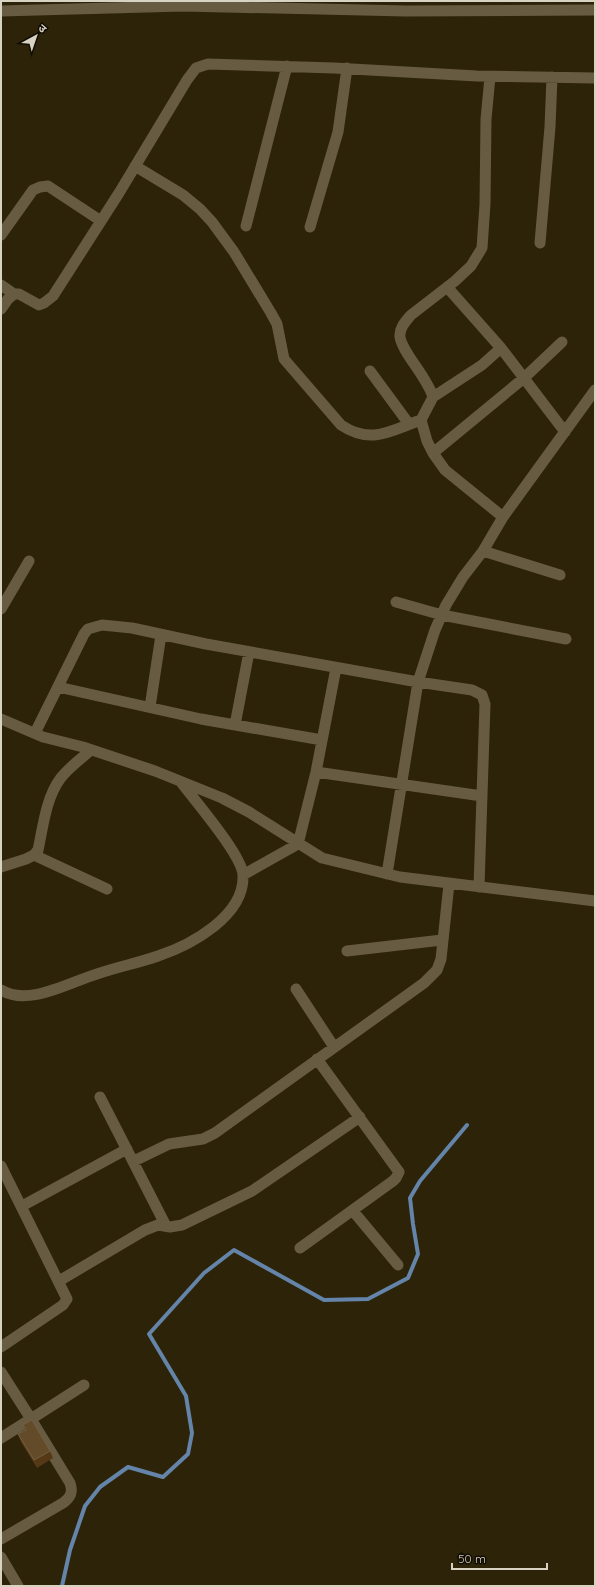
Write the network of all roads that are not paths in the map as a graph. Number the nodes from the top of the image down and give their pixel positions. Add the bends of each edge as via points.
1 (595, 10) edge
2 (1, 11) edge
3 (287, 66) junction
4 (347, 68) junction
5 (490, 77) junction
6 (552, 78) junction
7 (595, 78) edge
8 (135, 166) junction
9 (101, 221) junction
10 (246, 226) dead end
11 (310, 227) dead end
12 (1, 234) edge
13 (540, 243) dead end
14 (1, 285) edge
15 (447, 287) junction
16 (14, 294) junction
17 (1, 309) edge
18 (562, 342) dead end
19 (501, 348) junction
20 (370, 371) dead end
21 (524, 378) junction
22 (595, 390) edge
23 (433, 397) junction
24 (421, 420) junction
25 (409, 424) junction
26 (564, 432) junction
27 (433, 453) junction
28 (503, 517) junction
29 (483, 550) junction
30 (29, 561) dead end
31 (560, 575) dead end
32 (396, 602) dead end
33 (1, 609) edge
34 (442, 615) junction
35 (161, 635) junction
36 (566, 639) dead end
37 (249, 652) junction
38 (336, 668) junction
39 (418, 682) junction
40 (58, 687) junction
41 (150, 707) junction
42 (1, 719) edge
43 (236, 725) junction
44 (35, 734) junction
45 (322, 740) junction
46 (92, 750) junction
47 (316, 772) junction
48 (180, 782) junction
49 (402, 784) junction
50 (482, 796) junction
51 (298, 844) junction
52 (34, 855) junction
53 (1, 867) edge
54 (387, 874) junction
55 (243, 875) junction
56 (449, 884) junction
57 (479, 887) junction
58 (107, 889) dead end
59 (595, 901) edge
60 (442, 940) junction
61 (347, 951) dead end
62 (296, 989) dead end
63 (1, 990) edge
64 (334, 1047) junction
65 (317, 1059) junction
66 (100, 1097) dead end
67 (360, 1117) junction
68 (127, 1149) junction
69 (134, 1161) junction
70 (1, 1166) edge
71 (22, 1206) junction
72 (353, 1211) junction
73 (166, 1226) junction
74 (300, 1248) dead end
75 (398, 1265) dead end
76 (59, 1280) junction
77 (1, 1347) edge
78 (1, 1372) edge
79 (84, 1385) dead end
80 (31, 1419) junction
81 (1, 1438) edge
82 (1, 1540) edge
83 (1, 1557) edge
84 (18, 1586) edge

1 - 2 street via 406,11 182,6
3 - 4 street
3 - 8 street via 208,64 196,68
3 - 10 street
4 - 5 street
4 - 11 street via 338,132
5 - 6 street
5 - 15 street via 486,119 482,248 471,266
6 - 7 street
6 - 13 street
8 - 9 street
8 - 25 street via 183,195 212,222 272,313 277,324 284,359 341,425 352,433 372,436
9 - 12 street via 48,186 40,186 33,190
9 - 16 street via 53,296 39,305 19,294
14 - 16 street
15 - 19 street
15 - 23 street via 411,315 400,335 402,344 430,387
16 - 17 street
18 - 21 street
19 - 21 street
19 - 23 street via 482,365
20 - 25 street
21 - 26 street
21 - 27 street
22 - 26 street
23 - 24 street
24 - 25 street
24 - 27 street
26 - 28 street
27 - 28 street via 445,470
28 - 29 street
29 - 31 street
29 - 34 street via 463,577
30 - 33 street
32 - 34 street
34 - 36 street
34 - 39 street via 434,630
35 - 37 street
35 - 40 street via 132,628 102,625 88,629
35 - 41 street
37 - 38 street
37 - 43 street
38 - 39 street
38 - 45 street
39 - 49 street
39 - 50 street via 472,690 482,696 485,704
40 - 41 street
40 - 44 street
41 - 43 street
42 - 44 street
43 - 45 street
44 - 46 street
45 - 47 street
46 - 48 street
46 - 52 street via 60,779 54,789 38,850
47 - 49 street
47 - 51 street
48 - 51 street via 222,798
48 - 55 street via 231,849
49 - 50 street
49 - 54 street
50 - 57 street
51 - 54 street via 322,858
51 - 55 street
52 - 53 street
52 - 58 street
54 - 56 street
55 - 63 street via 240,893 230,912 216,925 177,948 50,992 26,995 10,994
56 - 57 street
56 - 60 street
57 - 59 street
60 - 61 street
60 - 64 street via 437,970 431,976
62 - 64 street
64 - 65 street
65 - 67 street
65 - 69 street via 208,1137 169,1144
66 - 68 street
67 - 72 street via 399,1172 396,1178
67 - 73 street via 252,1192 182,1225
68 - 69 street
68 - 71 street
69 - 73 street
70 - 71 street
71 - 76 street
72 - 74 street
72 - 75 street
73 - 76 street via 145,1230
76 - 77 street via 66,1295 66,1302
78 - 80 street
79 - 80 street
80 - 81 street
80 - 82 street via 72,1490 63,1502
83 - 84 street

